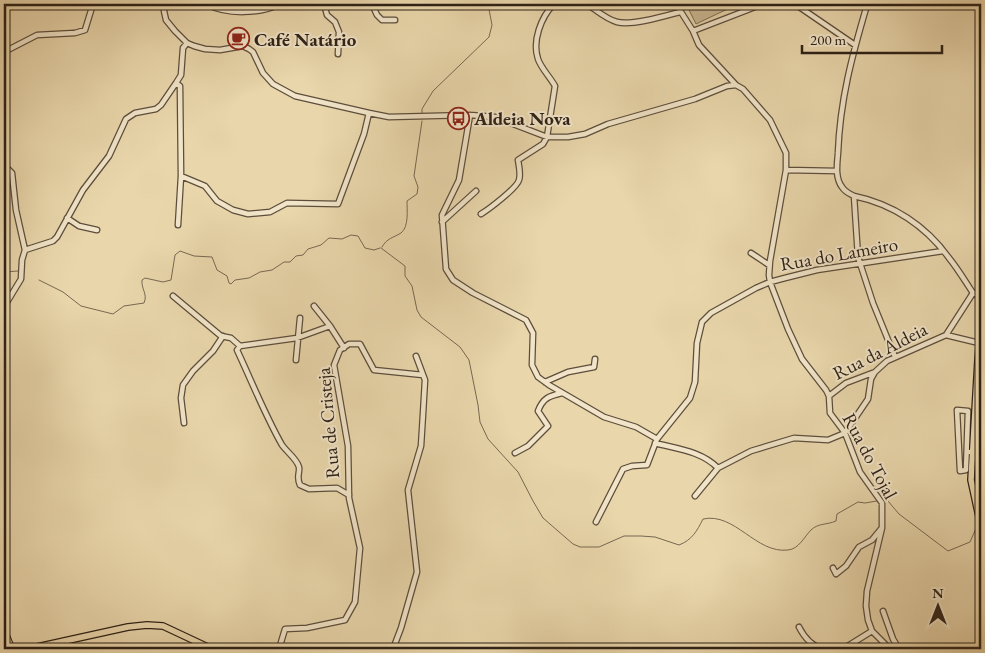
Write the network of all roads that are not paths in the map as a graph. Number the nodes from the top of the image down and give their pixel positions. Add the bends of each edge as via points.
1 (93, 4) edge
2 (165, 4) edge
3 (207, 4) edge
4 (280, 4) edge
5 (324, 4) edge
6 (372, 4) edge
7 (554, 4) edge
8 (587, 4) edge
9 (676, 4) edge
10 (763, 4) edge
11 (795, 4) edge
12 (867, 5) dead end
13 (680, 12) junction
14 (395, 20) dead end
15 (693, 31) junction
16 (187, 42) junction
17 (855, 45) junction
18 (4, 52) edge
19 (338, 54) dead end
20 (176, 83) junction
21 (736, 85) junction
22 (369, 114) junction
23 (470, 115) junction
24 (547, 138) junction
25 (4, 165) edge
26 (786, 170) junction
27 (837, 170) junction
28 (181, 176) junction
29 (476, 191) dead end
30 (854, 196) junction
31 (481, 214) dead end
32 (67, 218) junction
33 (442, 222) junction
34 (178, 225) dead end
35 (97, 230) dead end
36 (25, 250) junction
37 (943, 250) junction
38 (750, 254) dead end
39 (860, 264) junction
40 (769, 265) junction
41 (770, 282) junction
42 (973, 293) junction
43 (981, 295) edge
44 (172, 296) dead end
45 (314, 306) dead end
46 (4, 307) edge
47 (300, 318) dead end
48 (981, 325) edge
49 (330, 326) junction
50 (946, 335) junction
51 (223, 336) junction
52 (299, 338) junction
53 (979, 343) junction
54 (240, 346) junction
55 (344, 348) junction
56 (416, 356) dead end
57 (895, 357) junction
58 (595, 359) dead end
59 (296, 360) dead end
60 (875, 372) junction
61 (423, 375) junction
62 (545, 382) junction
63 (562, 393) junction
64 (829, 396) junction
65 (977, 413) edge
66 (981, 417) edge
67 (184, 423) dead end
68 (845, 433) junction
69 (958, 435) junction
70 (967, 435) junction
71 (656, 441) junction
72 (959, 451) junction
73 (969, 452) junction
74 (514, 453) dead end
75 (981, 453) edge
76 (718, 468) junction
77 (349, 495) junction
78 (695, 496) dead end
79 (596, 522) dead end
80 (981, 526) edge
81 (882, 528) junction
82 (833, 568) dead end
83 (883, 611) dead end
84 (799, 627) dead end
85 (872, 631) junction
86 (4, 632) edge
87 (11, 649) edge
88 (28, 649) edge
89 (32, 649) edge
90 (212, 649) edge
91 (279, 649) edge
92 (393, 649) edge
93 (823, 649) edge
94 (844, 649) edge
95 (890, 649) edge
96 (899, 649) edge

1 - 18 street via 84,30 37,35
2 - 16 street via 166,20
3 - 4 street via 216,9 235,11
5 - 19 street via 327,15 339,32
6 - 14 street via 382,20
7 - 24 street via 540,24 537,52 555,86
8 - 13 street via 619,22 659,18
9 - 13 street, Rua do Tojal
10 - 15 street
11 - 17 street
12 - 17 street
13 - 15 street, Rua do Tojal
15 - 21 street, Rua do Tojal via 699,45
16 - 20 street via 183,48 181,75
16 - 22 street via 205,49 243,46 253,52 263,74 273,84 295,96
17 - 27 street via 840,115
20 - 28 street via 180,86
20 - 32 street via 162,105 126,119 109,156
21 - 24 street via 641,113 586,134
21 - 26 street, Rua do Tojal via 770,120 786,153
22 - 23 street via 410,117
22 - 28 street via 338,204 287,203 270,212 248,214 233,210 216,200 205,186
23 - 24 street via 495,118
23 - 33 street via 459,180
24 - 31 street via 518,160 520,179 517,184
25 - 36 street via 12,173
26 - 27 street
26 - 40 street, Rua do Tojal
27 - 30 street via 842,187
28 - 34 street
29 - 33 street
30 - 37 street via 900,212 926,231
30 - 39 street
32 - 35 street via 79,226
32 - 36 street via 53,241
33 - 62 street via 446,269 453,280 526,320 533,333 532,365
36 - 46 street via 20,278
37 - 39 street, Rua do Lameiro
37 - 42 street
38 - 40 street
39 - 41 street, Rua do Lameiro via 817,270
39 - 57 street
40 - 41 street, Rua do Tojal
41 - 64 street, Rua do Tojal via 802,359
41 - 71 street, Rua do Lameiro via 726,304 702,322 690,398
42 - 43 street
42 - 50 street
44 - 51 street
45 - 49 street
47 - 52 street
48 - 53 main road
49 - 52 street
49 - 55 street
50 - 53 street
50 - 57 street, Rua da Aldeia
51 - 54 street
51 - 67 street via 183,385
52 - 54 street
52 - 59 street
53 - 65 main road
54 - 77 street via 237,350 275,433 299,468 300,486 309,489 337,488
55 - 61 street, Rua de Cristeja via 349,344 360,344 374,370
55 - 77 street, Rua de Cristeja via 334,365 348,446
56 - 61 street
57 - 60 street, Rua da Aldeia
58 - 62 street via 594,367 568,372
60 - 64 street, Rua da Aldeia via 846,383
60 - 68 street via 868,399
61 - 92 street via 420,446 408,490 417,572
62 - 63 street
63 - 71 street via 604,417 636,427
63 - 74 street via 546,397 541,402 538,411 548,426 528,446
64 - 68 street, Rua do Tojal via 830,413
65 - 66 street
65 - 73 main road
68 - 76 street via 828,440 794,438 751,451
68 - 81 street, Rua do Tojal via 860,472 881,499
69 - 70 street
69 - 70 street via 957,410 968,410
69 - 72 street
70 - 73 street
71 - 76 street via 698,454
71 - 79 street via 647,465 623,468
72 - 73 street
72 - 73 street via 960,471 966,470
73 - 75 street
73 - 80 main road via 971,480
76 - 78 street
77 - 91 street, Rua de Cristeja via 360,548 354,602 345,620 285,629
81 - 82 street via 836,574
81 - 85 street, Rua do Tojal via 867,591 868,620
83 - 96 street
84 - 93 street via 817,648
85 - 94 street
85 - 95 street
86 - 87 highway
88 - 89 main road
89 - 90 main road via 147,625 163,626

